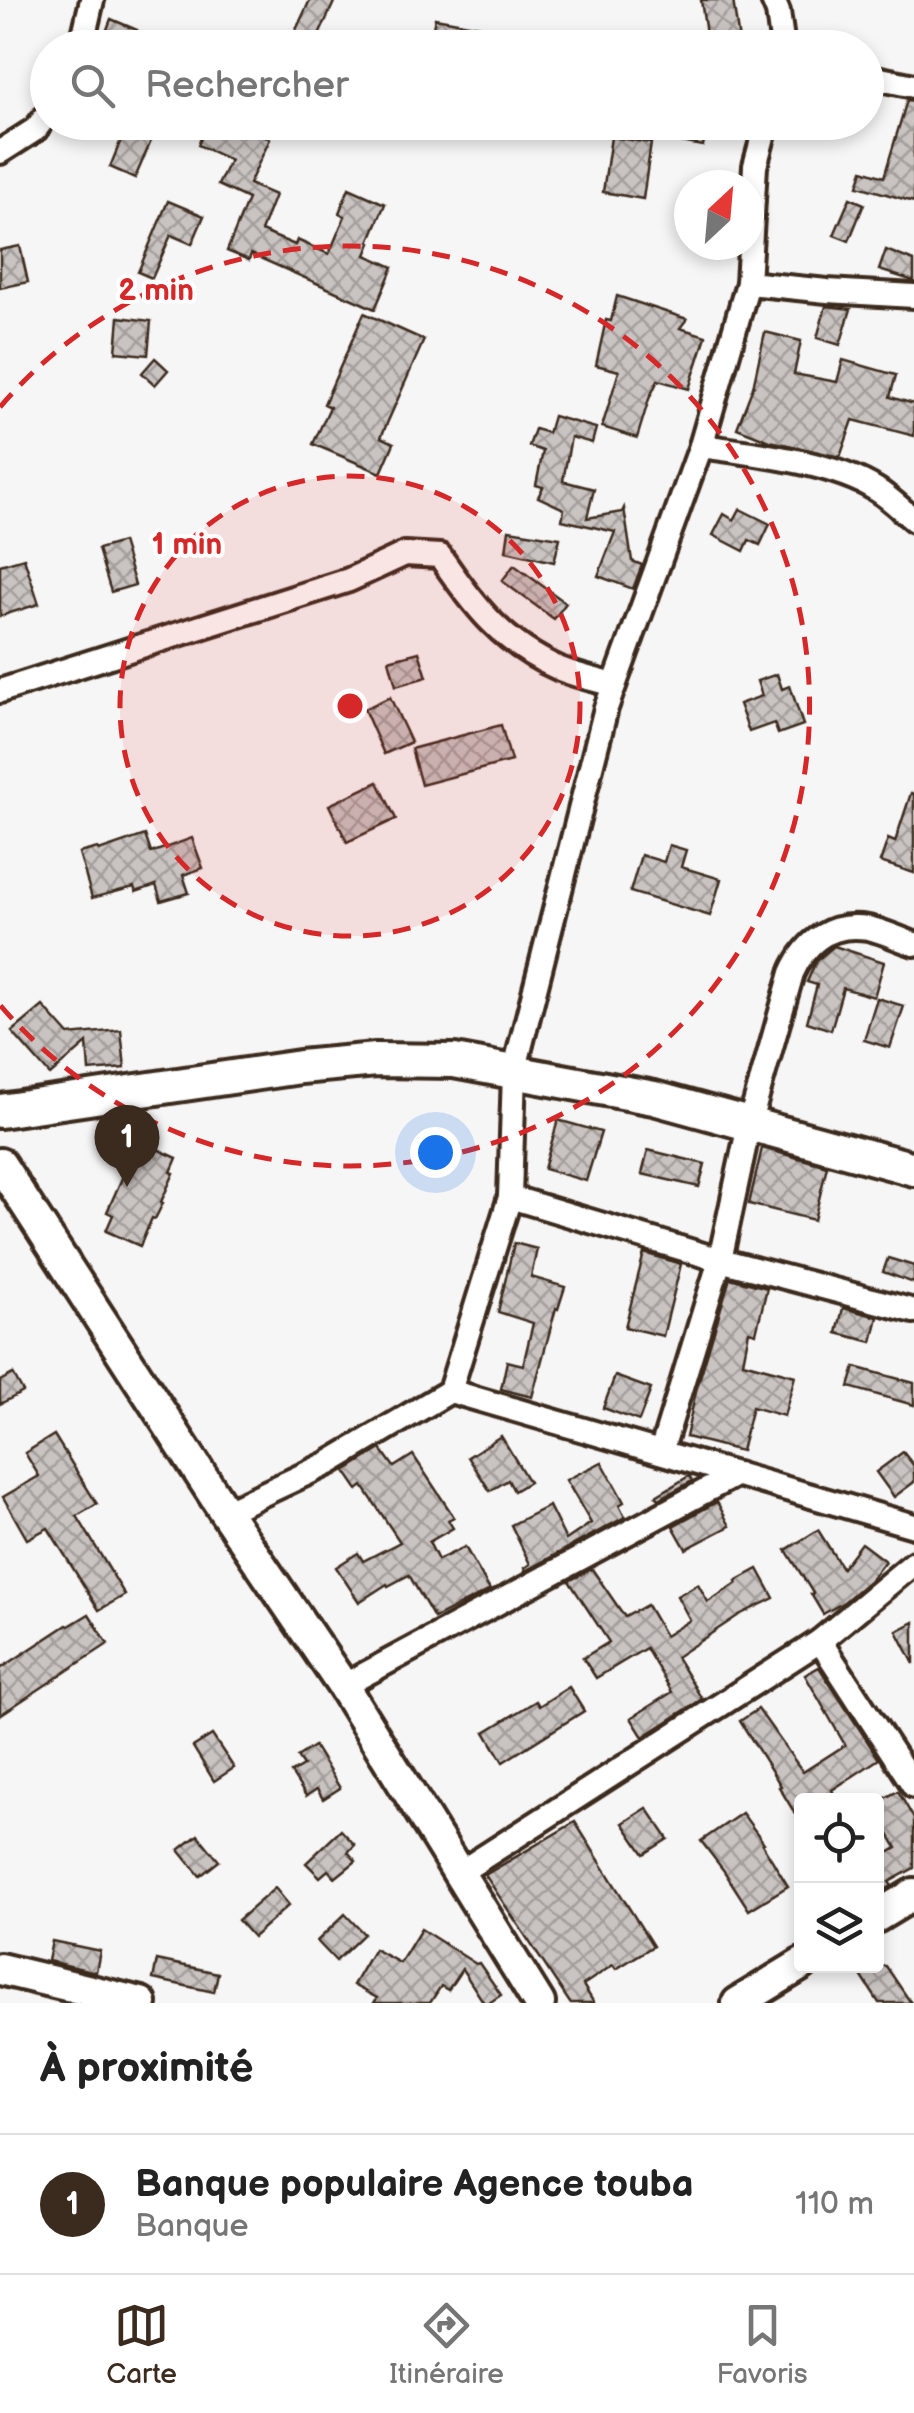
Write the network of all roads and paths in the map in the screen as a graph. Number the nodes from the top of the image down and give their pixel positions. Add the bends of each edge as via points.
1 (92, 0) edge
2 (772, 0) edge
3 (85, 30) edge
4 (780, 30) edge
5 (884, 80) edge
6 (914, 86) edge
7 (30, 133) edge
8 (763, 140) edge
9 (0, 152) edge
10 (748, 283) junction
11 (914, 296) edge
12 (701, 446) junction
13 (914, 520) edge
14 (614, 685) junction
15 (0, 691) edge
16 (914, 944) edge
17 (514, 1072) junction
18 (0, 1111) edge
19 (749, 1125) junction
20 (0, 1164) edge
21 (914, 1168) edge
22 (510, 1197) junction
23 (720, 1260) junction
24 (914, 1312) edge
25 (450, 1392) junction
26 (661, 1452) junction
27 (736, 1474) junction
28 (225, 1512) junction
29 (914, 1526) edge
30 (914, 1563) edge
31 (820, 1641) junction
32 (343, 1686) junction
33 (914, 1786) edge
34 (459, 1874) junction
35 (914, 1894) edge
36 (884, 1913) edge
37 (794, 1969) edge
38 (0, 1970) edge
39 (142, 2003) edge
40 (540, 2003) edge
41 (738, 2003) edge

1 - 3 street
2 - 4 street
5 - 6 street
7 - 9 street
8 - 10 street
10 - 11 street
10 - 12 street
12 - 13 street via 834,471 876,489
12 - 14 street
14 - 15 street via 562,670 520,648 474,606 440,556 405,554 349,580
14 - 17 street
16 - 19 street via 867,928 840,929 800,953
17 - 18 main road via 454,1060 376,1060
17 - 19 main road via 654,1098
17 - 22 street
19 - 21 main road
19 - 23 street
20 - 28 street
22 - 23 street
22 - 25 street
23 - 24 street
23 - 26 street
25 - 26 street
25 - 28 street via 329,1463
26 - 27 street
27 - 29 street
27 - 32 street
28 - 32 street
30 - 31 street
31 - 33 street
31 - 34 street
32 - 34 street
34 - 40 street
35 - 36 street
37 - 41 street
38 - 39 street

